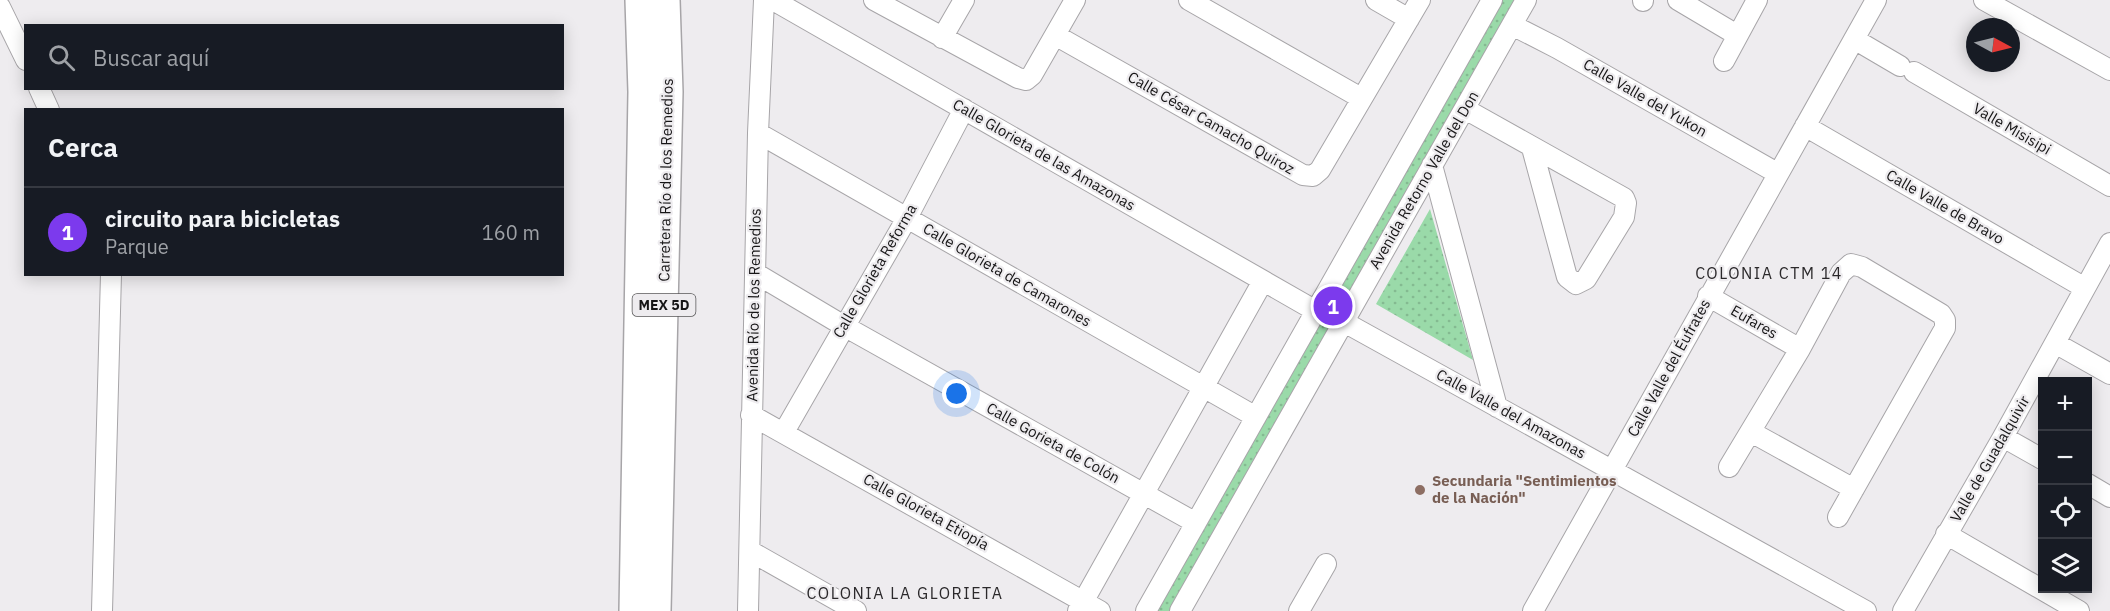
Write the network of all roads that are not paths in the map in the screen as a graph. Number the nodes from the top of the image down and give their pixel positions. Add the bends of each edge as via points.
1 (639, 0) edge
2 (666, 0) edge
3 (764, 0) edge
4 (773, 0) edge
5 (874, 0) edge
6 (964, 0) edge
7 (1076, 0) edge
8 (1189, 0) edge
9 (1376, 0) edge
10 (1420, 0) edge
11 (1492, 0) edge
12 (1526, 0) edge
13 (1678, 0) edge
14 (1757, 0) edge
15 (1876, 0) edge
16 (1984, 0) edge
17 (0, 8) edge
18 (1409, 19) junction
19 (1512, 25) junction
20 (1055, 35) junction
21 (1737, 35) junction
22 (942, 38) junction
23 (1854, 39) junction
24 (24, 56) edge
25 (1724, 61) dead end
26 (2110, 70) edge
27 (40, 90) edge
28 (1361, 98) junction
29 (48, 108) edge
30 (964, 109) junction
31 (1465, 109) junction
32 (1805, 126) junction
33 (758, 133) junction
34 (1532, 147) junction
35 (1432, 165) junction
36 (1777, 173) junction
37 (2110, 186) edge
38 (907, 218) junction
39 (2110, 243) edge
40 (756, 273) junction
41 (111, 276) edge
42 (1263, 281) junction
43 (2085, 288) junction
44 (1708, 296) junction
45 (1316, 311) junction
46 (1344, 322) junction
47 (844, 326) junction
48 (2055, 343) junction
49 (1800, 349) junction
50 (2110, 374) edge
51 (1203, 388) junction
52 (1497, 407) junction
53 (751, 416) junction
54 (1256, 417) junction
55 (784, 432) junction
56 (1751, 432) junction
57 (2003, 437) junction
58 (2038, 456) edge
59 (1729, 467) dead end
60 (1613, 470) junction
61 (2090, 485) edge
62 (1854, 489) junction
63 (1143, 494) junction
64 (2110, 496) edge
65 (1838, 517) dead end
66 (1196, 523) junction
67 (1946, 534) junction
68 (750, 552) junction
69 (1326, 564) dead end
70 (1087, 608) edge
71 (102, 611) edge
72 (633, 611) edge
73 (657, 611) edge
74 (748, 611) edge
75 (856, 611) edge
76 (1146, 611) edge
77 (1180, 611) edge
78 (1299, 611) edge
79 (1533, 611) edge
80 (1866, 611) edge
81 (1902, 611) edge
82 (2079, 611) edge

1 - 72 highway, Carretera Río de los Remedios / MEX 5D via 642,92
2 - 73 highway, Carretera Río de los Remedios / MEX 5D via 669,92
3 - 33 street, Avenida Río de los Remedios
4 - 30 street, Calle Glorieta de las Amazonas
5 - 22 street
6 - 22 street
7 - 20 street
8 - 28 street
9 - 18 street
10 - 18 street, Calle César Camacho Quiroz
11 - 45 street, Avenida Retorno Valle del Don
12 - 19 street, Avenida Retorno Valle del Don
13 - 21 street
14 - 21 street
15 - 23 street, Calle Valle del Éufrates
16 - 26 street
17 - 24 street
18 - 28 street, Calle César Camacho Quiroz
19 - 31 street, Avenida Retorno Valle del Don
19 - 36 street, Calle Valle del Yukon
20 - 22 street via 1026,80
20 - 28 street, Calle César Camacho Quiroz via 1308,177 1320,170
21 - 25 street
23 - 32 street, Calle Valle del Éufrates
23 - 37 street, Valle Misisipi
27 - 29 street
30 - 38 street, Calle Glorieta Reforma
30 - 42 street, Calle Glorieta de las Amazonas
31 - 34 street
31 - 35 street, Avenida Retorno Valle del Don
32 - 36 street, Calle Valle del Éufrates
32 - 43 street, Calle Valle de Bravo
33 - 38 street, Calle Glorieta de Camarones
33 - 40 street, Avenida Río de los Remedios
34 - 34 street via 1619,195 1626,203 1624,217 1582,282 1576,284 1567,277
35 - 46 street, Avenida Retorno Valle del Don
35 - 52 street
36 - 44 street, Calle Valle del Éufrates
38 - 47 street, Calle Glorieta Reforma
38 - 51 street, Calle Glorieta de Camarones
39 - 43 street, Valle de Guadalquivir
40 - 47 street, Calle Gorieta de Colón
40 - 53 street, Avenida Río de los Remedios
41 - 71 street
42 - 45 street, Calle Glorieta de las Amazonas
42 - 51 street
43 - 48 street, Valle de Guadalquivir
44 - 49 street, Eufares
44 - 60 street, Calle Valle del Éufrates
45 - 54 street, Avenida Retorno Valle del Don
46 - 52 street, Calle Valle del Amazonas
46 - 77 street, Avenida Retorno Valle del Don
47 - 55 street, Calle Glorieta Reforma
47 - 63 street, Calle Gorieta de Colón
48 - 50 street
48 - 57 street, Valle de Guadalquivir
49 - 56 street
49 - 62 street via 1841,273 1851,264 1926,305 1945,320 1941,335
51 - 54 street, Calle Glorieta de Camarones
51 - 63 street
52 - 60 street, Calle Valle del Amazonas
53 - 55 street, Calle Glorieta Etiopía
53 - 68 street, Avenida Río de los Remedios
54 - 66 street, Avenida Retorno Valle del Don
55 - 70 street, Calle Glorieta Etiopía
56 - 59 street
56 - 62 street
57 - 58 street
57 - 67 street, Valle de Guadalquivir
60 - 79 street, Calle Valle del Éufrates
60 - 80 street, Calle Valle del Amazonas
61 - 64 street
62 - 65 street
63 - 66 street, Calle Gorieta de Colón
63 - 70 street
66 - 76 street, Avenida Retorno Valle del Don
67 - 81 street, Valle de Guadalquivir
67 - 82 street
68 - 74 street, Avenida Río de los Remedios
68 - 75 street
69 - 78 street

